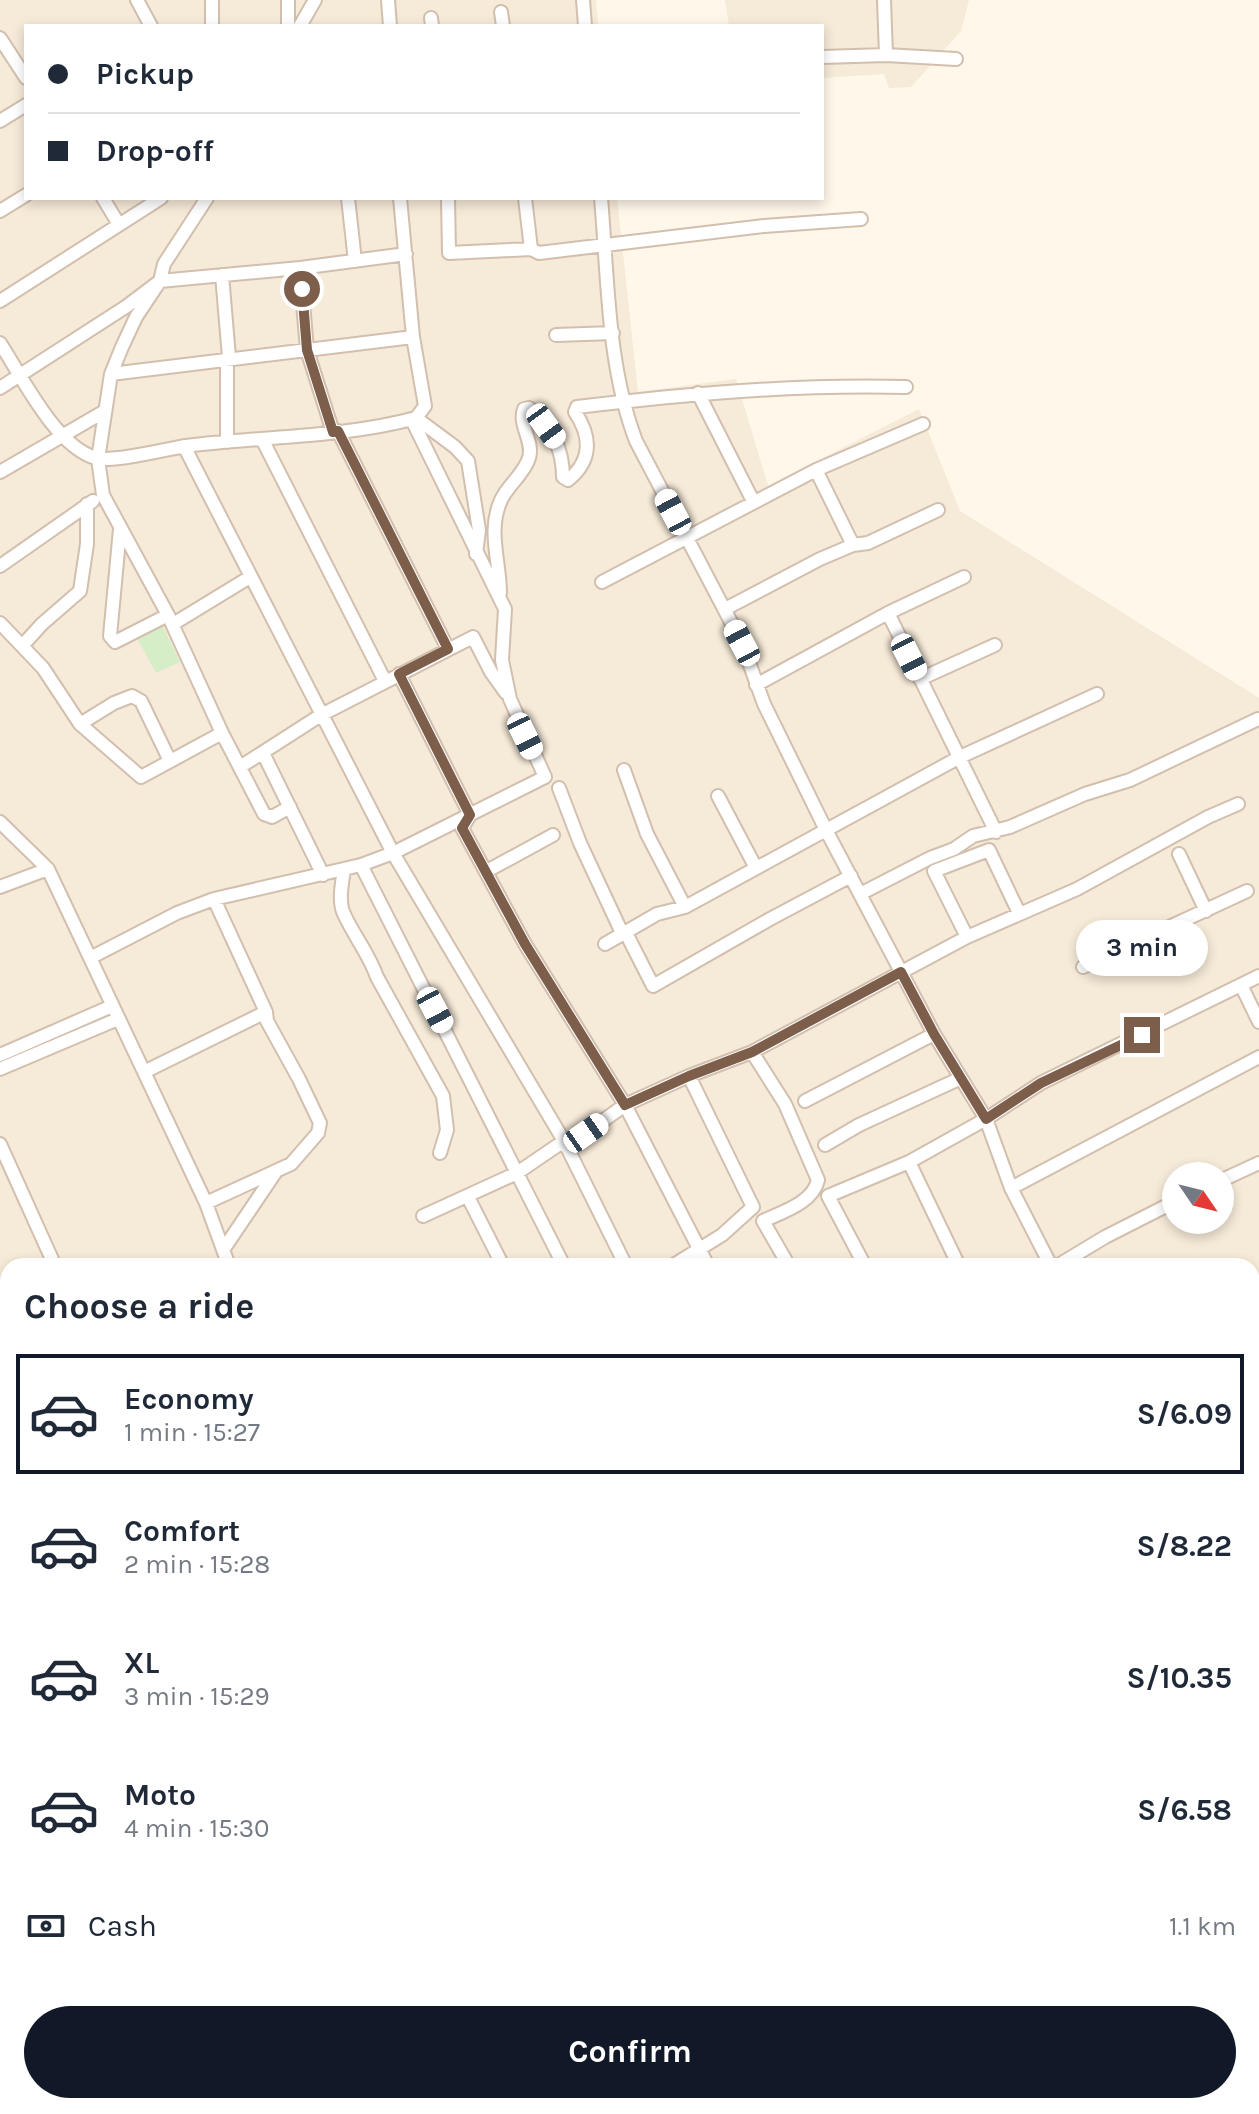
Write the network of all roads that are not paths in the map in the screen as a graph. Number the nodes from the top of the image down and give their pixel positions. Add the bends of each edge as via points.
1 (137, 0) edge
2 (212, 0) edge
3 (288, 0) edge
4 (315, 0) edge
5 (388, 0) edge
6 (583, 0) edge
7 (884, 0) edge
8 (501, 12) dead end
9 (149, 24) edge
10 (212, 24) edge
11 (288, 24) edge
12 (301, 24) edge
13 (390, 24) edge
14 (503, 24) edge
15 (585, 24) edge
16 (0, 38) edge
17 (886, 55) junction
18 (824, 57) edge
19 (956, 59) dead end
20 (24, 75) edge
21 (24, 106) edge
22 (0, 121) edge
23 (24, 196) edge
24 (104, 200) edge
25 (158, 200) edge
26 (209, 200) edge
27 (348, 200) edge
28 (400, 200) edge
29 (448, 200) edge
30 (525, 200) edge
31 (601, 200) edge
32 (0, 211) edge
33 (861, 219) dead end
34 (118, 223) junction
35 (605, 243) junction
36 (531, 249) junction
37 (406, 254) junction
38 (355, 261) junction
39 (300, 268) junction
40 (222, 275) junction
41 (160, 281) junction
42 (0, 301) edge
43 (613, 333) junction
44 (556, 335) dead end
45 (413, 337) junction
46 (0, 343) edge
47 (307, 350) junction
48 (228, 358) junction
49 (111, 374) junction
50 (20, 375) junction
51 (906, 387) dead end
52 (0, 388) edge
53 (698, 393) junction
54 (624, 402) junction
55 (105, 411) junction
56 (417, 417) junction
57 (923, 424) dead end
58 (336, 432) junction
59 (62, 436) junction
60 (262, 439) junction
61 (227, 442) junction
62 (184, 446) junction
63 (98, 459) junction
64 (816, 470) junction
65 (0, 472) edge
66 (103, 495) junction
67 (753, 501) junction
68 (87, 504) junction
69 (938, 510) dead end
70 (120, 529) junction
71 (686, 537) junction
72 (853, 545) junction
73 (476, 554) junction
74 (0, 566) edge
75 (250, 577) junction
76 (964, 577) dead end
77 (602, 582) dead end
78 (500, 596) junction
79 (725, 609) junction
80 (888, 613) junction
81 (171, 620) junction
82 (0, 623) edge
83 (995, 645) dead end
84 (22, 646) junction
85 (448, 649) junction
86 (399, 674) junction
87 (920, 679) junction
88 (385, 681) junction
89 (756, 685) junction
90 (1097, 694) dead end
91 (510, 699) junction
92 (321, 715) junction
93 (1258, 719) edge
94 (80, 724) junction
95 (222, 733) junction
96 (263, 753) junction
97 (960, 757) junction
98 (170, 761) junction
99 (240, 767) junction
100 (624, 770) dead end
101 (559, 788) dead end
102 (718, 796) dead end
103 (1238, 804) dead end
104 (290, 807) junction
105 (470, 815) junction
106 (0, 822) edge
107 (826, 830) junction
108 (996, 832) junction
109 (553, 835) dead end
110 (393, 853) junction
111 (1179, 854) dead end
112 (361, 865) junction
113 (756, 868) junction
114 (48, 869) junction
115 (344, 869) junction
116 (487, 871) junction
117 (323, 875) junction
118 (851, 876) junction
119 (0, 887) edge
120 (1247, 891) dead end
121 (860, 894) junction
122 (214, 899) junction
123 (685, 907) junction
124 (1206, 911) junction
125 (1019, 913) junction
126 (624, 933) junction
127 (967, 937) junction
128 (605, 944) dead end
129 (90, 958) junction
130 (1083, 967) dead end
131 (901, 972) junction
132 (1259, 976) edge
133 (1241, 985) junction
134 (112, 1006) junction
135 (266, 1012) junction
136 (118, 1019) junction
137 (1259, 1022) edge
138 (934, 1034) junction
139 (752, 1052) junction
140 (0, 1055) edge
141 (1259, 1057) edge
142 (0, 1069) edge
143 (144, 1072) junction
144 (689, 1076) junction
145 (961, 1078) junction
146 (805, 1101) dead end
147 (625, 1105) junction
148 (986, 1119) junction
149 (0, 1144) edge
150 (565, 1144) junction
151 (825, 1145) dead end
152 (440, 1153) dead end
153 (909, 1162) junction
154 (1259, 1163) edge
155 (277, 1170) junction
156 (517, 1173) junction
157 (1234, 1175) edge
158 (1011, 1188) junction
159 (468, 1197) junction
160 (206, 1203) junction
161 (1162, 1208) edge
162 (423, 1216) dead end
163 (223, 1250) junction
164 (700, 1251) junction
165 (51, 1258) edge
166 (226, 1258) edge
167 (499, 1258) edge
168 (560, 1258) edge
169 (622, 1258) edge
170 (687, 1258) edge
171 (704, 1258) edge
172 (784, 1258) edge
173 (861, 1258) edge
174 (955, 1258) edge
175 (1047, 1258) edge
176 (1070, 1258) edge

1 - 9 street
2 - 10 street
3 - 11 street
4 - 12 street
5 - 13 street
6 - 15 street
7 - 17 street
8 - 14 street
16 - 20 street
17 - 18 street
17 - 19 street
21 - 22 street
23 - 32 street
24 - 34 street
25 - 34 street
26 - 41 street via 164,264
27 - 38 street
28 - 37 street
29 - 36 street via 449,253
30 - 36 street
31 - 35 street
33 - 35 street
34 - 42 street
35 - 36 street via 539,253
35 - 43 street
37 - 38 street
37 - 45 street
38 - 39 street
39 - 40 street
39 - 47 street
40 - 41 street
40 - 48 street
41 - 49 street via 136,317
41 - 50 street
43 - 44 street
43 - 54 street
45 - 47 street
45 - 56 street via 425,406
46 - 50 street
47 - 48 street
47 - 58 street
48 - 49 street
48 - 61 street
49 - 55 street
50 - 52 street
50 - 59 street
51 - 53 street via 835,385
53 - 54 street
53 - 67 street
54 - 71 street via 636,441
54 - 78 street via 577,407 587,444 583,462 568,480 555,439 536,413 524,409 530,455 495,516
55 - 59 street
55 - 63 street
56 - 58 street
56 - 73 street
56 - 73 street via 468,461 479,530
57 - 64 street
58 - 60 street
58 - 85 street
59 - 63 street
59 - 65 street
60 - 61 street
60 - 88 street
61 - 62 street
62 - 63 street
62 - 75 street
63 - 66 street
64 - 67 street
64 - 72 street
66 - 68 street
66 - 70 street
67 - 71 street
68 - 74 street
68 - 84 street via 80,591
69 - 72 street
70 - 81 street
70 - 81 street via 110,636 115,642
71 - 77 street
71 - 79 street
72 - 79 street
73 - 78 street
75 - 81 street
75 - 92 street
76 - 80 street
78 - 91 street via 505,609 502,660
79 - 89 street
80 - 87 street
80 - 89 street
81 - 95 street
82 - 84 street
83 - 87 street
84 - 94 street
85 - 86 street
85 - 91 street via 473,637
86 - 88 street
86 - 105 street
87 - 97 street
88 - 92 street
89 - 107 street
90 - 97 street
91 - 105 street via 545,777
92 - 96 street
92 - 110 street
93 - 108 street via 1130,780
94 - 98 street via 141,777
94 - 98 street via 132,696 141,701
95 - 98 street
95 - 99 street
96 - 99 street
96 - 104 street
97 - 107 street
97 - 108 street
99 - 104 street via 264,814 272,817
100 - 123 street via 647,834
101 - 126 street
102 - 113 street
103 - 125 street via 1077,889
104 - 117 street
105 - 110 street
105 - 116 street via 462,828
106 - 114 street
107 - 113 street
107 - 118 street
108 - 121 street via 973,836
109 - 116 street
110 - 112 street
110 - 150 street
111 - 124 street
112 - 115 street
112 - 156 street
113 - 123 street
114 - 119 street
114 - 129 street
115 - 117 street
115 - 152 street via 343,912 443,1096 447,1130
116 - 147 street via 525,944
117 - 122 street
118 - 121 street
118 - 126 street via 653,986
120 - 124 street
121 - 131 street
122 - 129 street
122 - 135 street
123 - 126 street via 657,914
124 - 130 street
125 - 127 street
125 - 127 street via 989,850 934,871
126 - 128 street
127 - 131 street
129 - 134 street
131 - 138 street
131 - 139 street
132 - 133 street
133 - 137 street
133 - 148 street via 1041,1083
134 - 136 street
134 - 140 street
135 - 143 street
135 - 155 street via 320,1123 307,1147
136 - 142 street
136 - 143 street
138 - 145 street
138 - 146 street
139 - 144 street
139 - 172 street via 785,1104 818,1180 813,1194 763,1221
141 - 158 street
143 - 160 street
144 - 147 street
144 - 164 street via 753,1207
145 - 148 street
145 - 151 street
147 - 150 street
147 - 164 street
148 - 153 street
148 - 158 street
149 - 165 street
150 - 156 street
150 - 169 street
153 - 173 street via 828,1196
153 - 174 street
154 - 157 street
155 - 160 street
155 - 163 street
156 - 159 street
156 - 168 street
158 - 175 street
159 - 162 street
159 - 167 street
160 - 163 street
161 - 176 street
163 - 166 street
164 - 170 street
164 - 171 street

